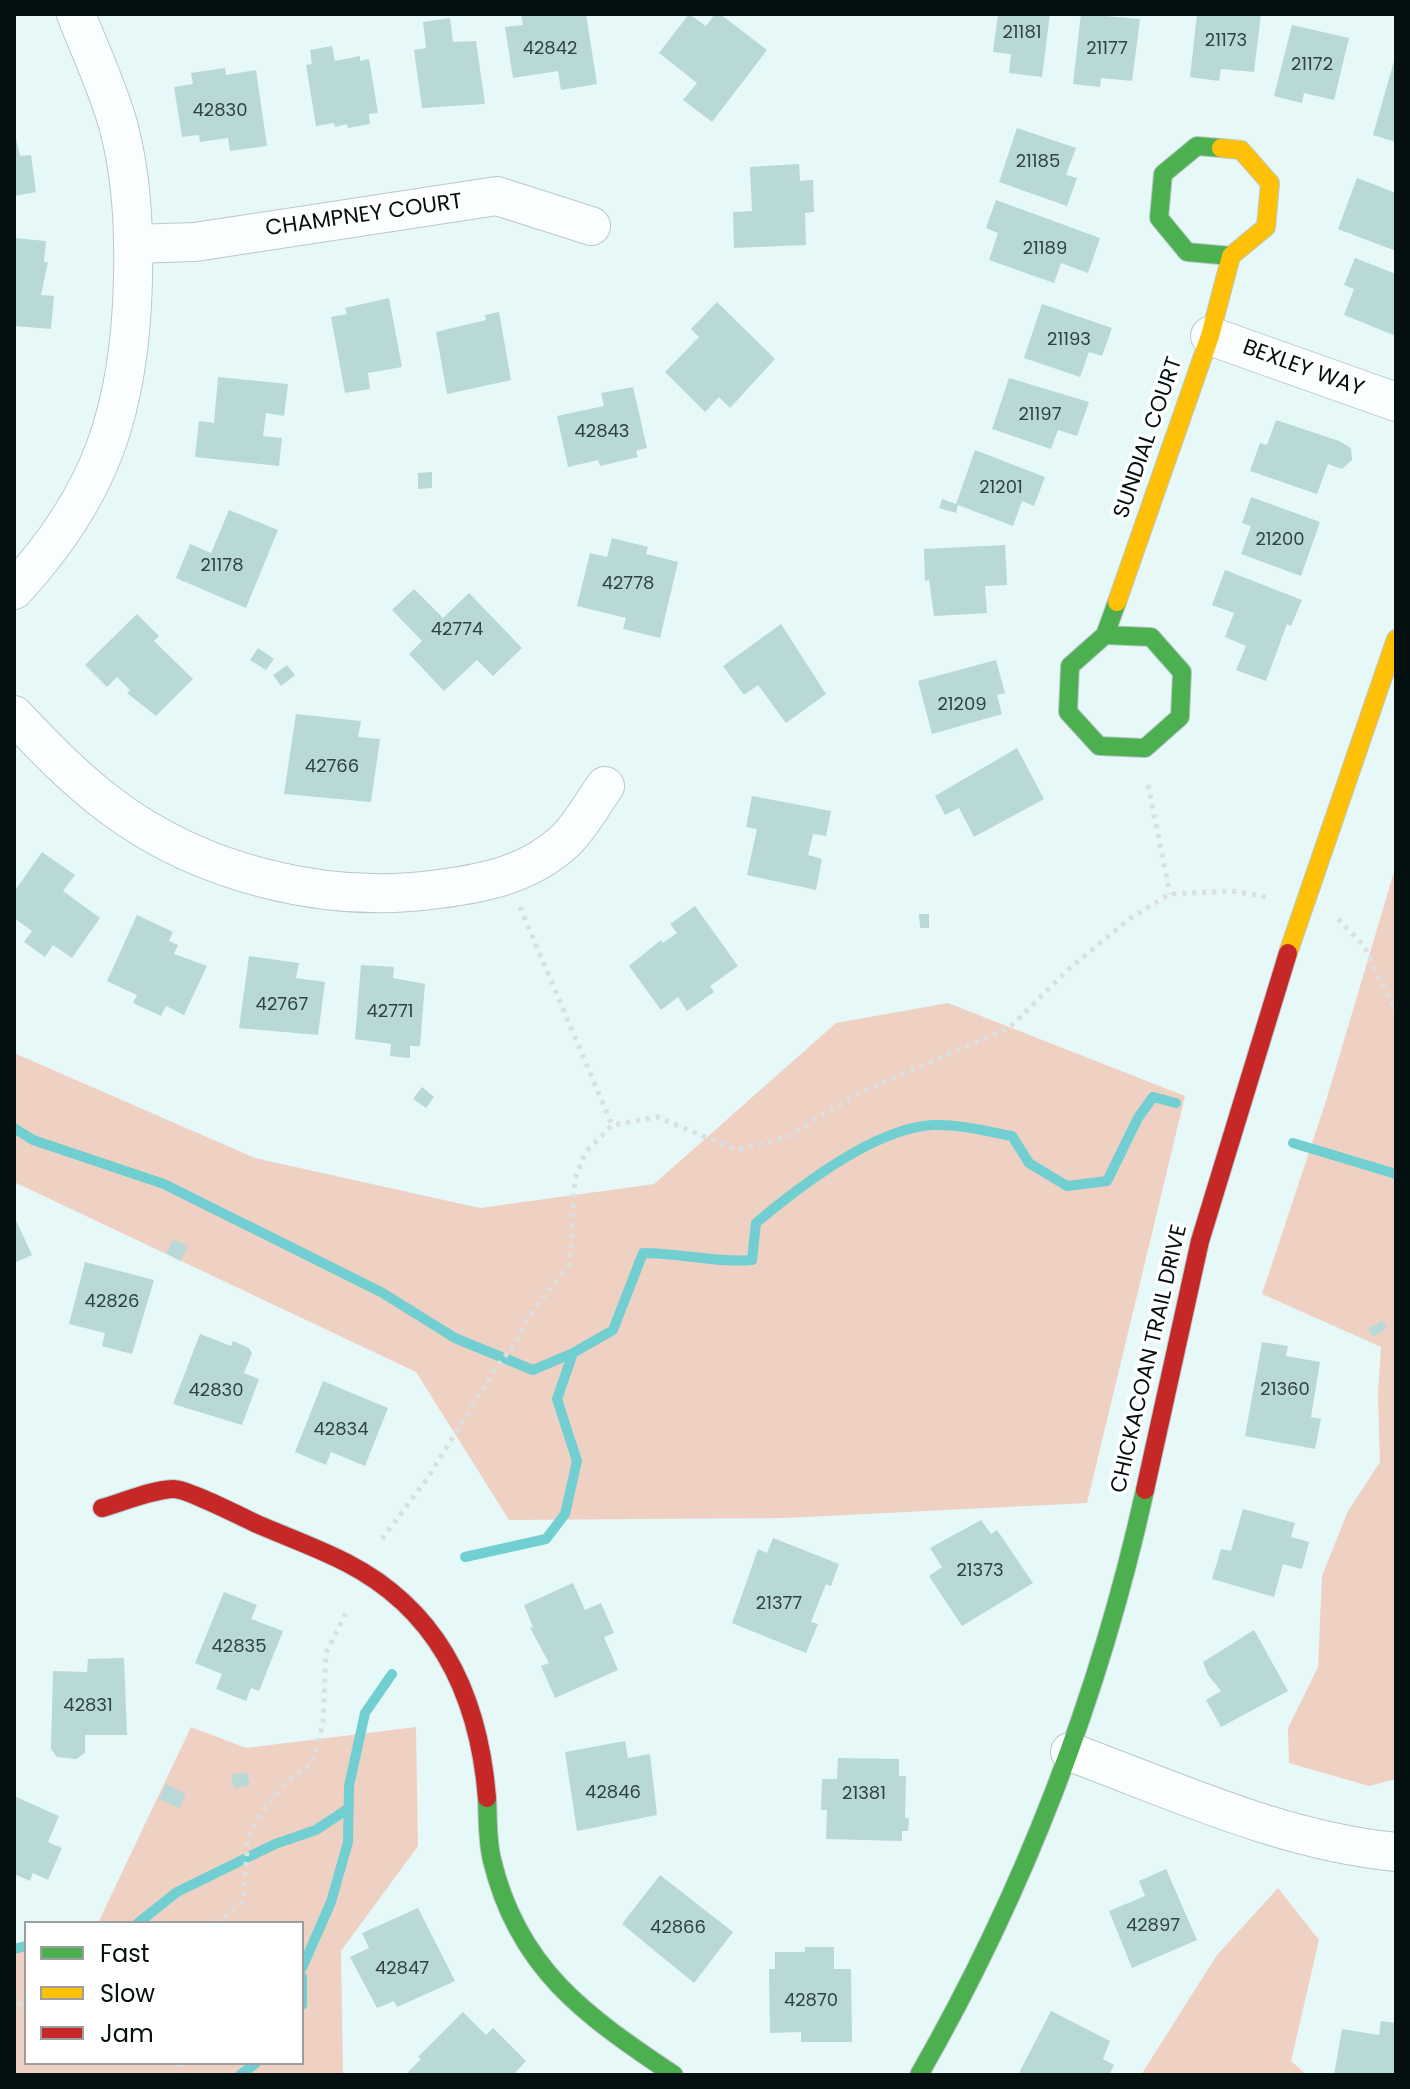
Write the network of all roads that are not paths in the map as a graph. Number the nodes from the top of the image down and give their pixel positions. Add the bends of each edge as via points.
1 (76, 14) edge
2 (591, 226) dead end
3 (134, 244) junction
4 (1231, 256) junction
5 (1210, 336) junction
6 (1396, 402) edge
7 (14, 590) edge
8 (1105, 635) junction
9 (1396, 639) edge
10 (14, 715) edge
11 (605, 786) dead end
12 (102, 1508) dead end
13 (1070, 1752) junction
14 (1396, 1852) edge
15 (674, 2075) edge
16 (919, 2075) edge

1 - 3 street via 118,126 130,183
2 - 3 street, CHAMPNEY COURT via 497,196 195,242
3 - 7 street via 132,344 121,404 103,459 77,509
4 - 4 street via 1266,227 1270,183 1241,150 1197,146 1163,174 1159,218 1187,252
4 - 5 street, SUNDIAL COURT
5 - 6 street, BEXLEY WAY
5 - 8 street, SUNDIAL COURT
8 - 8 street, SUNDIAL COURT via 1070,666 1068,712 1099,746 1145,748 1180,717 1182,672 1151,637
9 - 13 street, CHICKACOAN TRAIL DRIVE via 1239,1104 1200,1243 1127,1572
10 - 11 street via 113,808 169,841 227,867 289,884 354,892 417,892 515,875 566,839
12 - 15 street via 175,1488 363,1572 391,1591 425,1625 452,1664 471,1706 483,1752 491,1857 506,1906 529,1951 595,2022
13 - 14 street via 1288,1832
13 - 16 street, CHICKACOAN TRAIL DRIVE via 997,1928

